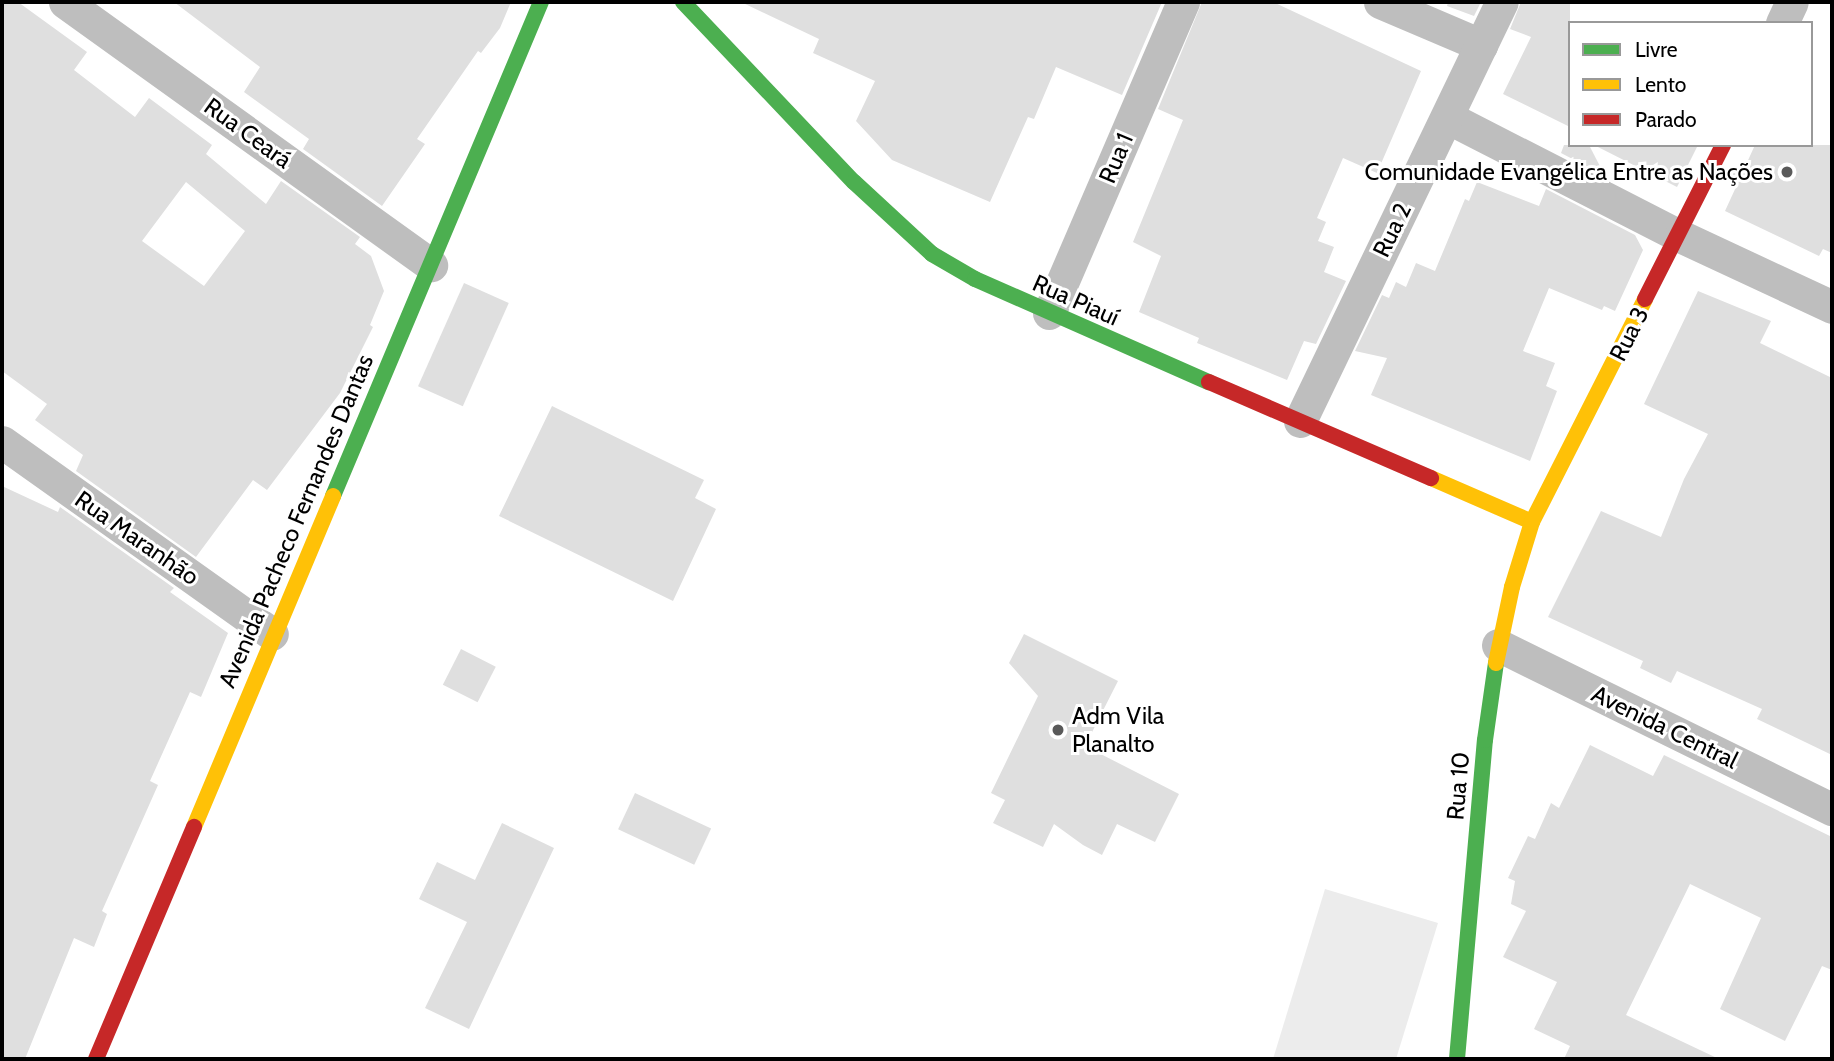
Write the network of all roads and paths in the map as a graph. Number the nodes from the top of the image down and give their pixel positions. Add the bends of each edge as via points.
1 (65, 2) edge
2 (541, 2) edge
3 (682, 2) edge
4 (1183, 2) edge
5 (1380, 2) edge
6 (1502, 2) edge
7 (1792, 2) edge
8 (1783, 21) edge
9 (1481, 45) junction
10 (1447, 117) junction
11 (1722, 147) edge
12 (1680, 236) junction
13 (431, 265) junction
14 (1832, 307) edge
15 (1049, 313) junction
16 (1300, 421) junction
17 (2, 442) edge
18 (1532, 522) junction
19 (272, 634) junction
20 (1498, 645) junction
21 (1832, 809) edge
22 (96, 1059) edge
23 (1457, 1059) edge

1 - 13 street, Rua Ceará
2 - 13 street, Avenida Pacheco Fernandes Dantas
3 - 15 street, Rua Piauí via 854,183 932,254
4 - 15 street, Rua 1
5 - 9 street
6 - 9 street, Rua 2
7 - 8 street
9 - 10 street, Rua 2
10 - 12 street
10 - 16 street, Rua 2
11 - 12 street, Rua 3
12 - 14 street
12 - 18 street, Rua 3
13 - 19 street, Avenida Pacheco Fernandes Dantas
15 - 16 street, Rua Piauí
16 - 18 street, Rua Piauí
17 - 19 street, Rua Maranhão
18 - 20 street, Rua 10
19 - 22 street, Avenida Pacheco Fernandes Dantas
20 - 21 street, Avenida Central
20 - 23 street, Rua 10 via 1485,740

